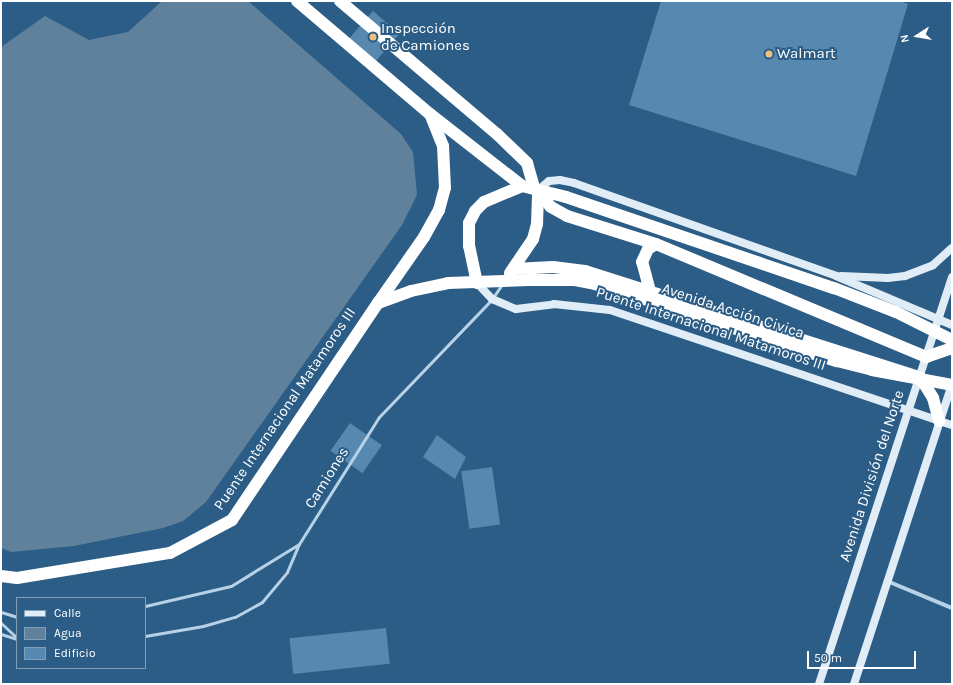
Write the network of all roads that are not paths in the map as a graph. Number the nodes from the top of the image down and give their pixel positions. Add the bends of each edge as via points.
1 (297, 1) edge
2 (340, 1) edge
3 (430, 114) junction
4 (531, 188) junction
5 (656, 244) junction
6 (952, 248) edge
7 (514, 269) junction
8 (836, 276) junction
9 (952, 277) edge
10 (503, 282) junction
11 (477, 283) junction
12 (650, 291) junction
13 (492, 299) junction
14 (378, 303) junction
15 (939, 320) junction
16 (952, 325) edge
17 (952, 340) edge
18 (952, 348) edge
19 (926, 357) junction
20 (920, 377) junction
21 (952, 385) edge
22 (908, 410) junction
23 (939, 421) junction
24 (952, 425) edge
25 (299, 544) junction
26 (1, 576) edge
27 (887, 581) junction
28 (146, 606) edge
29 (952, 608) edge
30 (1, 612) edge
31 (16, 617) edge
32 (1, 623) edge
33 (1, 634) edge
34 (146, 636) edge
35 (16, 638) edge
36 (16, 639) edge
37 (819, 684) edge
38 (854, 684) edge

1 - 3 highway
2 - 4 highway via 497,134 527,163
3 - 4 highway
3 - 14 highway via 444,146 445,188 439,210 424,237
4 - 5 highway via 551,207 567,216
4 - 7 highway via 537,224 533,239
4 - 8 street via 549,181 574,183
4 - 11 highway via 484,202 469,223 469,246
4 - 17 highway, bridge via 566,197 834,288 896,312
5 - 12 highway via 648,249 642,262
5 - 19 highway
6 - 8 street via 932,265 905,276
7 - 10 highway
7 - 12 highway via 552,267 585,271
8 - 15 street
9 - 15 street, Avenida División del Norte
10 - 11 highway, Puente Internacional Matamoros III
10 - 13 lane, Camiones
10 - 21 highway, Avenida Acción Civica, bridge via 568,280 595,284 837,361
11 - 13 street, Puente Internacional Matamoros III
11 - 14 highway, Puente Internacional Matamoros III via 426,288
12 - 20 highway
13 - 22 street, Puente Internacional Matamoros III via 516,308 554,304 610,310
13 - 25 lane, Camiones via 379,417
14 - 26 highway, Puente Internacional Matamoros III via 232,520 170,553 17,578
15 - 16 street
15 - 19 street, Avenida División del Norte
18 - 19 highway
19 - 20 street, Avenida División del Norte
20 - 22 street, Avenida División del Norte
20 - 23 highway via 933,398
21 - 23 street
22 - 23 street, Puente Internacional Matamoros III
22 - 37 street, Avenida División del Norte
23 - 24 street
23 - 27 street
25 - 28 lane via 231,586
25 - 34 lane, Camiones via 287,572 262,602 235,617 203,626
27 - 29 street
27 - 38 street
30 - 31 lane
32 - 35 lane
33 - 36 lane

